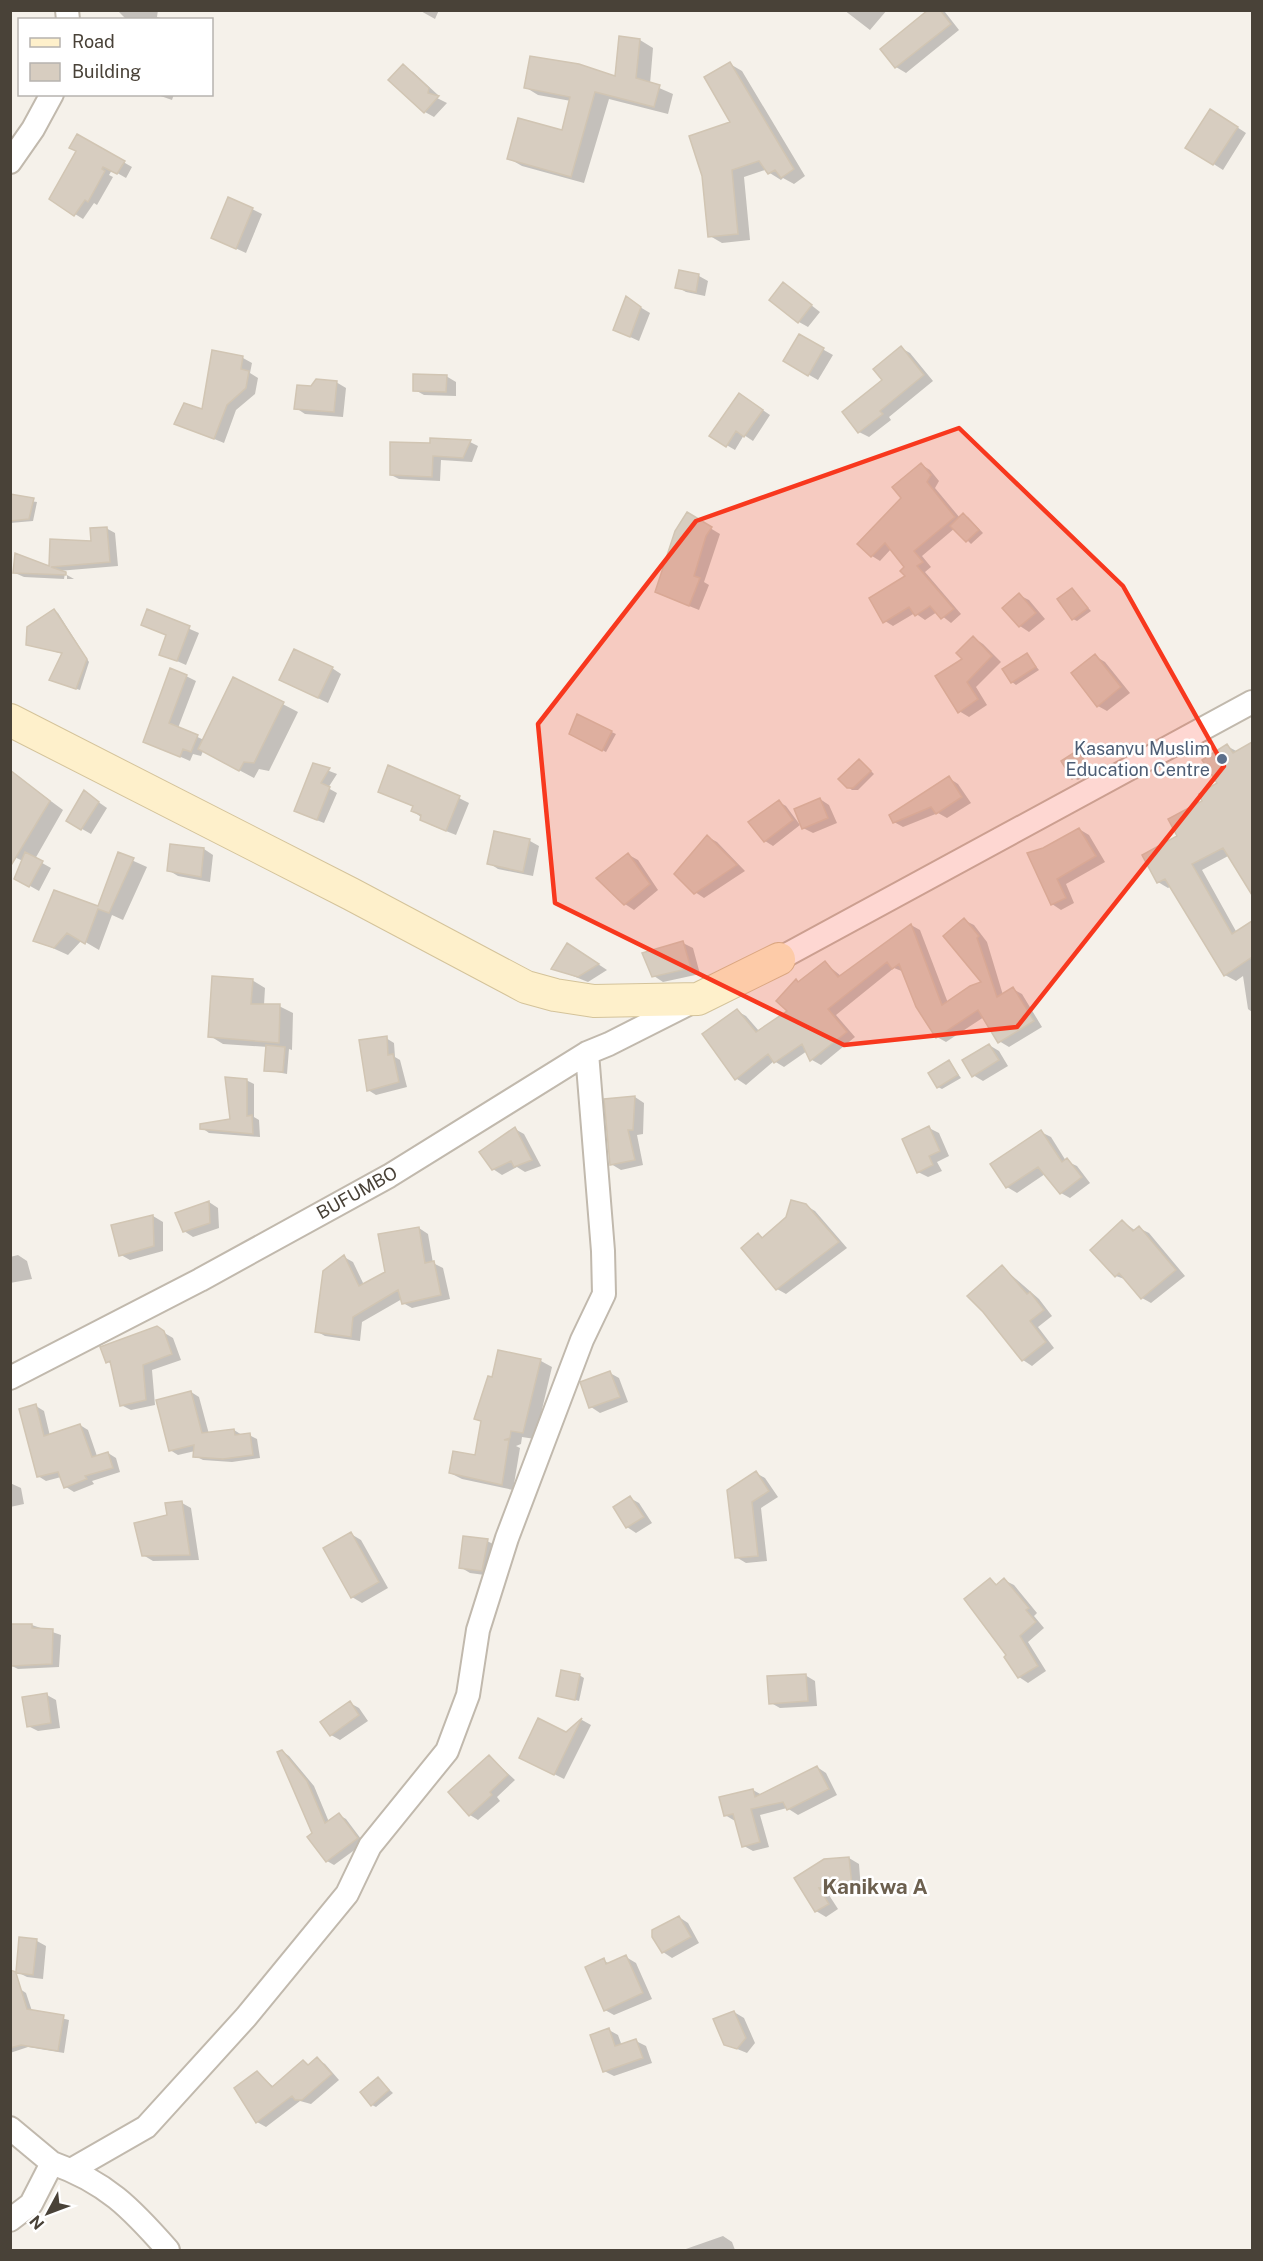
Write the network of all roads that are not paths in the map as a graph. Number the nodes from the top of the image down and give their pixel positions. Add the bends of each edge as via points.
1 (51, 96) edge
2 (10, 162) edge
3 (1252, 702) edge
4 (10, 720) edge
5 (779, 959) joint
6 (698, 999) junction
7 (587, 1053) junction
8 (10, 1377) edge
9 (10, 2128) edge
10 (61, 2166) junction
11 (10, 2220) edge
12 (168, 2250) edge

1 - 2 street
3 - 5 street
4 - 6 street via 526,987 594,1001
5 - 6 street
6 - 7 street, BUFUMBO
7 - 8 street, BUFUMBO via 389,1176 200,1280
7 - 10 street via 604,1294 565,1382 507,1538 478,1630 468,1695 447,1751 370,1846 347,1894 246,2017 146,2127
9 - 10 street
10 - 11 street via 31,2204
10 - 12 street via 112,2192

